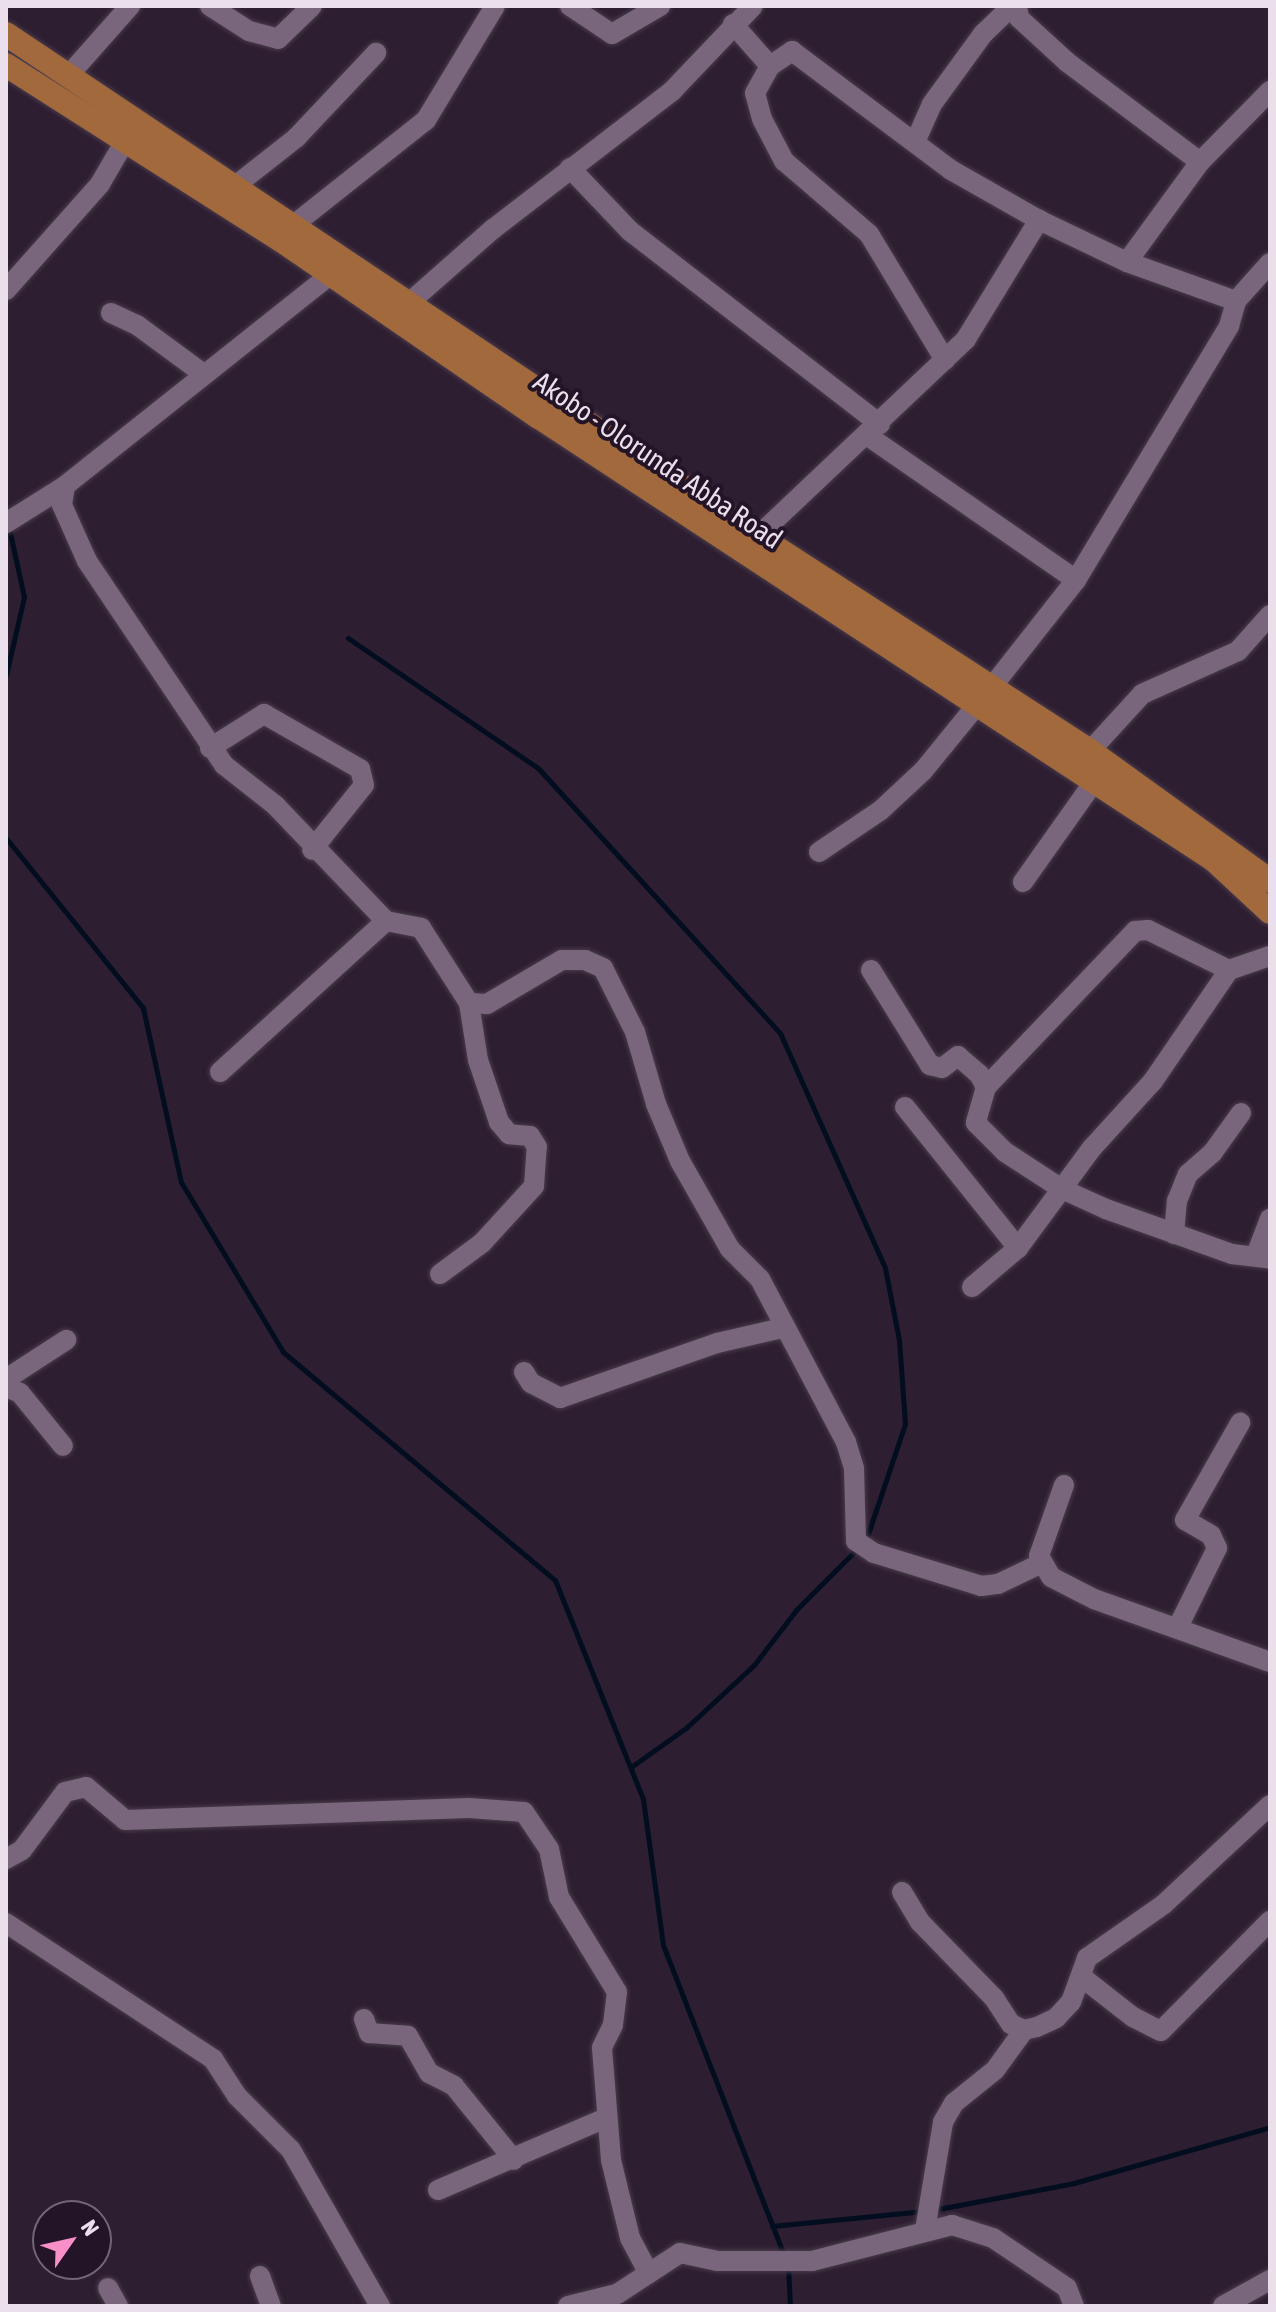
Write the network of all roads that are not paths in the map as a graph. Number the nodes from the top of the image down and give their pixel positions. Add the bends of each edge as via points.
1 (130, 6) edge
2 (210, 6) edge
3 (312, 6) edge
4 (495, 6) edge
5 (570, 6) edge
6 (660, 6) edge
7 (753, 6) edge
8 (1012, 12) edge
9 (733, 24) junction
10 (6, 34) edge
11 (376, 53) dead end
12 (6, 65) edge
13 (770, 66) junction
14 (68, 76) junction
15 (1270, 91) edge
16 (916, 140) junction
17 (125, 141) junction
18 (1200, 162) junction
19 (570, 168) junction
20 (235, 186) junction
21 (1039, 220) junction
22 (296, 223) junction
23 (1127, 262) junction
24 (1270, 263) edge
25 (330, 275) junction
26 (6, 290) edge
27 (1236, 301) junction
28 (409, 303) junction
29 (111, 313) dead end
30 (945, 360) junction
31 (202, 373) junction
32 (874, 430) junction
33 (65, 486) junction
34 (12, 520) edge
35 (758, 536) junction
36 (1076, 580) junction
37 (1270, 615) edge
38 (984, 697) junction
39 (210, 748) junction
40 (1090, 751) junction
41 (1093, 783) junction
42 (1140, 784) junction
43 (1126, 805) junction
44 (312, 850) junction
45 (819, 852) dead end
46 (1270, 881) edge
47 (1023, 882) dead end
48 (1270, 912) edge
49 (386, 921) junction
50 (1270, 956) edge
51 (871, 970) dead end
52 (1229, 970) junction
53 (469, 1003) junction
54 (220, 1072) dead end
55 (986, 1087) junction
56 (905, 1107) dead end
57 (1241, 1113) dead end
58 (1062, 1189) junction
59 (1270, 1219) edge
60 (1174, 1234) junction
61 (1018, 1248) junction
62 (1263, 1257) edge
63 (440, 1274) dead end
64 (972, 1287) dead end
65 (782, 1328) junction
66 (66, 1340) dead end
67 (524, 1372) dead end
68 (7, 1387) edge
69 (1240, 1423) dead end
70 (63, 1446) dead end
71 (1064, 1485) dead end
72 (1040, 1564) junction
73 (1178, 1627) junction
74 (1270, 1662) edge
75 (1270, 1805) edge
76 (6, 1859) edge
77 (902, 1892) dead end
78 (6, 1923) edge
79 (1267, 1929) edge
80 (1083, 1978) junction
81 (364, 2019) dead end
82 (1024, 2030) junction
83 (606, 2118) junction
84 (514, 2160) junction
85 (438, 2190) dead end
86 (925, 2230) junction
87 (649, 2273) junction
88 (260, 2276) dead end
89 (1270, 2280) edge
90 (271, 2306) edge
91 (380, 2306) edge
92 (568, 2306) edge
93 (1074, 2306) edge
94 (1223, 2306) edge

1 - 14 street
2 - 3 street via 249,31 278,39
4 - 22 street via 426,120
5 - 6 street via 612,34
7 - 9 street
8 - 16 street via 932,104
8 - 18 street via 1067,62
9 - 13 street
9 - 19 street via 672,91
10 - 14 main road, Akobo - Olorunda Abba Road
11 - 20 street via 296,138
12 - 17 main road, Akobo - Olorunda Abba Road
13 - 16 street via 792,51
13 - 30 street via 755,93 784,161 869,234
14 - 20 main road, Akobo - Olorunda Abba Road
15 - 18 street
16 - 21 street via 951,170
17 - 25 main road, Akobo - Olorunda Abba Road
17 - 26 street via 100,184
18 - 23 street
19 - 28 street
19 - 32 street via 630,231
20 - 22 main road, Akobo - Olorunda Abba Road
21 - 23 street
21 - 30 street via 997,296
22 - 28 main road, Akobo - Olorunda Abba Road
23 - 27 street
24 - 27 street
25 - 31 street
25 - 38 main road, Akobo - Olorunda Abba Road
27 - 36 street via 1229,326
28 - 35 main road, Akobo - Olorunda Abba Road
29 - 31 street via 137,325
30 - 32 street
31 - 33 street
32 - 35 street
32 - 36 street
33 - 34 street
33 - 39 street via 62,505 87,561
35 - 38 main road, Akobo - Olorunda Abba Road
36 - 38 street
37 - 40 street via 1238,651 1142,694
38 - 40 main road, Akobo - Olorunda Abba Road
38 - 41 main road, Akobo - Olorunda Abba Road
38 - 45 street via 923,771 881,810
39 - 44 street via 275,805
39 - 44 street via 264,714 360,769 364,785
40 - 42 main road, Akobo - Olorunda Abba Road
41 - 43 main road, Akobo - Olorunda Abba Road
41 - 47 street
42 - 43 main road
42 - 46 main road, Akobo - Olorunda Abba Road
43 - 48 main road, Akobo - Olorunda Abba Road via 1214,860
44 - 49 street
49 - 53 street via 421,928
49 - 54 street
50 - 52 street
51 - 55 street via 930,1065 942,1068 953,1058 965,1058
52 - 55 street via 1148,930 1135,931
52 - 58 street via 1153,1081
53 - 63 street via 478,1060 499,1122 509,1134 530,1136 537,1147 534,1186 482,1243
53 - 65 street via 487,1004 562,960 585,960 603,968 635,1032 675,1151 730,1249 760,1279
55 - 58 street via 975,1112 979,1131
56 - 61 street
57 - 60 street via 1188,1174 1177,1201
58 - 60 street
58 - 61 street
59 - 62 street
60 - 62 street via 1232,1254
61 - 64 street
65 - 67 street via 717,1343 560,1398 531,1383
65 - 72 street via 846,1442 862,1545 981,1586 998,1584
66 - 68 street
68 - 70 street
69 - 73 street via 1185,1520 1211,1535 1217,1548
71 - 72 street
72 - 73 street via 1051,1577 1094,1599
73 - 74 street
75 - 80 street via 1164,1904 1087,1958
76 - 83 street via 22,1850 65,1792 86,1787 125,1820 469,1808 524,1812 549,1849 559,1897 617,1992 613,2025 602,2048
77 - 82 street via 920,1922 994,1998 1011,2024
78 - 91 street via 213,2059 237,2096 291,2150
79 - 80 street via 1161,2031 1133,2017
80 - 82 street via 1056,2018
81 - 84 street via 369,2033 408,2036 429,2073 454,2086
82 - 86 street via 995,2070 954,2103 943,2122
83 - 84 street
83 - 87 street via 630,2238
84 - 85 street
86 - 87 street via 849,2255 812,2261 717,2261 680,2253
86 - 93 street via 968,2226 993,2238 1067,2288
87 - 92 street via 617,2294
88 - 90 street
89 - 94 street

